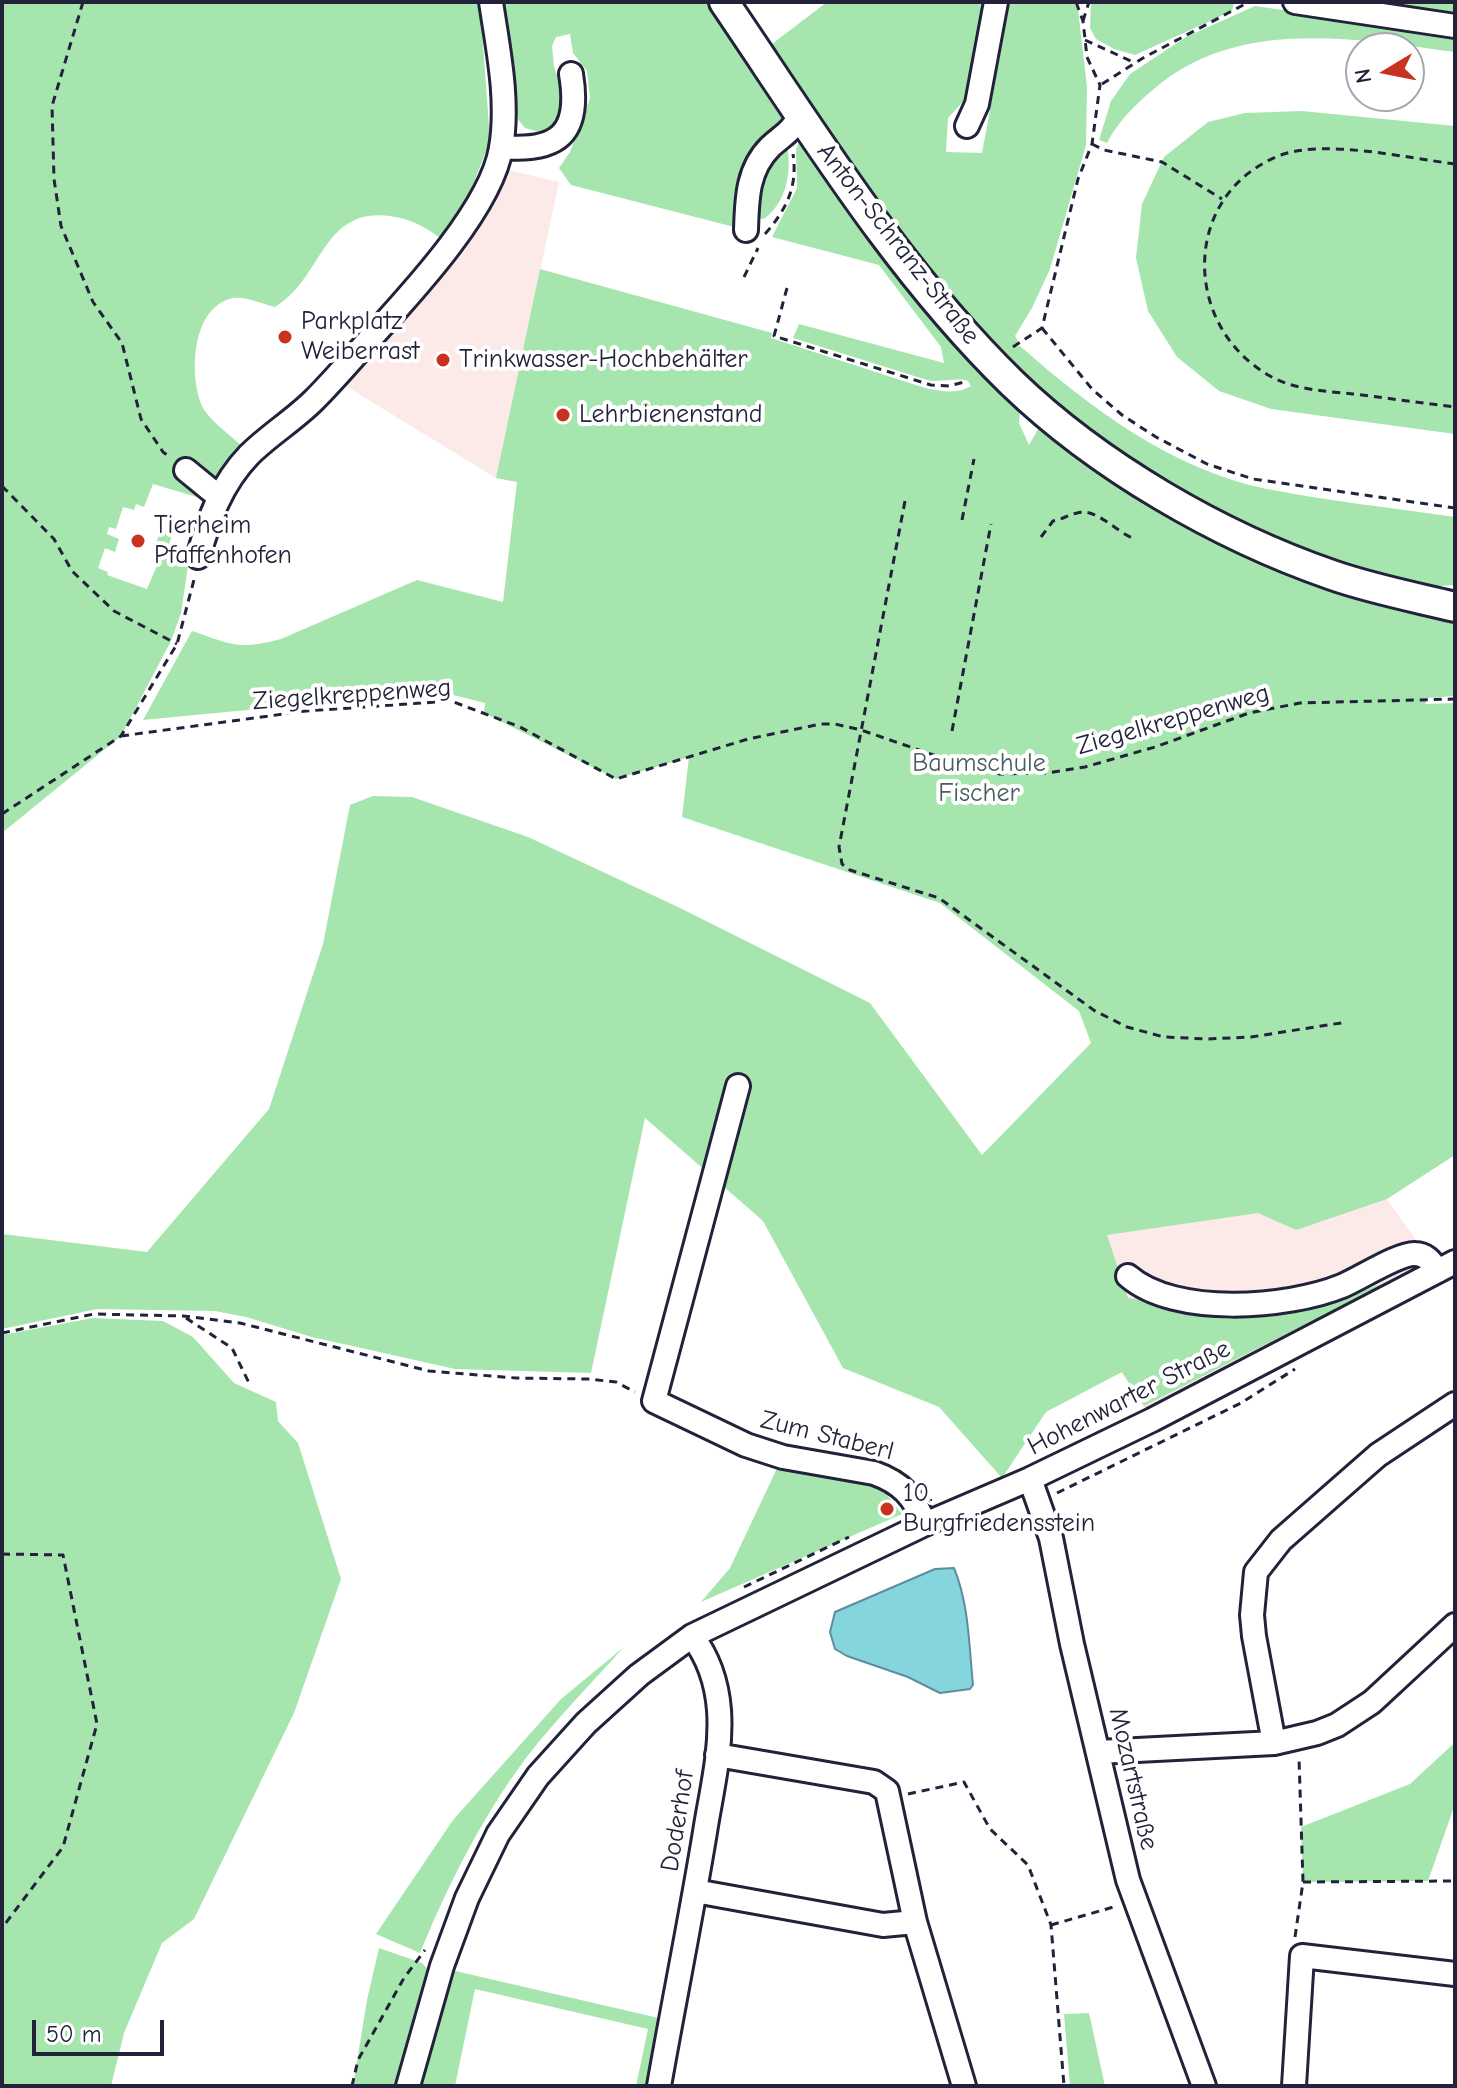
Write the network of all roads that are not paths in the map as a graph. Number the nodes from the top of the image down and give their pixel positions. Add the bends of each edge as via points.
1 (491, 2) edge
2 (724, 2) edge
3 (996, 2) edge
4 (1295, 2) edge
5 (1455, 26) edge
6 (571, 74) dead end
7 (795, 125) junction
8 (967, 126) dead end
9 (501, 147) junction
10 (756, 238) road end
11 (186, 470) road end
12 (219, 497) junction
13 (198, 557) road end
14 (1455, 607) edge
15 (738, 1086) dead end
16 (1446, 1267) edge
17 (1128, 1276) dead end
18 (1455, 1404) edge
19 (1030, 1479) junction
20 (925, 1524) junction
21 (1455, 1625) edge
22 (692, 1636) junction
23 (1274, 1743) junction
24 (1098, 1752) junction
25 (717, 1755) junction
26 (695, 1891) junction
27 (915, 1922) junction
28 (1455, 1974) edge
29 (408, 2086) edge
30 (659, 2086) edge
31 (964, 2086) edge
32 (1204, 2086) edge
33 (1294, 2086) edge

1 - 9 street via 503,94
2 - 7 main road, Anton-Schranz-Straße
3 - 8 street via 977,104
4 - 5 street
6 - 9 street via 573,109 560,138 544,146
7 - 10 street via 771,146 750,183
7 - 14 main road, Anton-Schranz-Straße via 969,337 1013,384 1091,449 1190,510 1305,565
9 - 12 street via 492,178 461,230 313,401 251,454
11 - 12 street
12 - 13 street
15 - 20 street, Zum Staberl via 654,1401 770,1453 889,1478 911,1495
16 - 17 street via 1423,1256 1405,1255 1320,1294 1252,1305 1176,1297 1142,1287
16 - 19 street, Hohenwarter Straße
18 - 23 street via 1378,1455 1281,1540 1256,1572 1254,1636
19 - 20 street, Hohenwarter Straße
19 - 24 street, Mozartstraße via 1051,1538
20 - 22 street, Hohenwarter Straße
21 - 23 street via 1372,1702 1337,1725
22 - 25 street, Doderhof via 714,1682
22 - 29 street, Hohenwarter Straße via 586,1723 538,1776 498,1834 442,1966
23 - 24 street
24 - 32 street, Mozartstraße via 1134,1901
25 - 26 street, Doderhof
25 - 27 street via 883,1787 890,1797
26 - 27 street via 883,1925
26 - 30 street, Doderhof
27 - 31 street
28 - 33 street via 1302,1956

